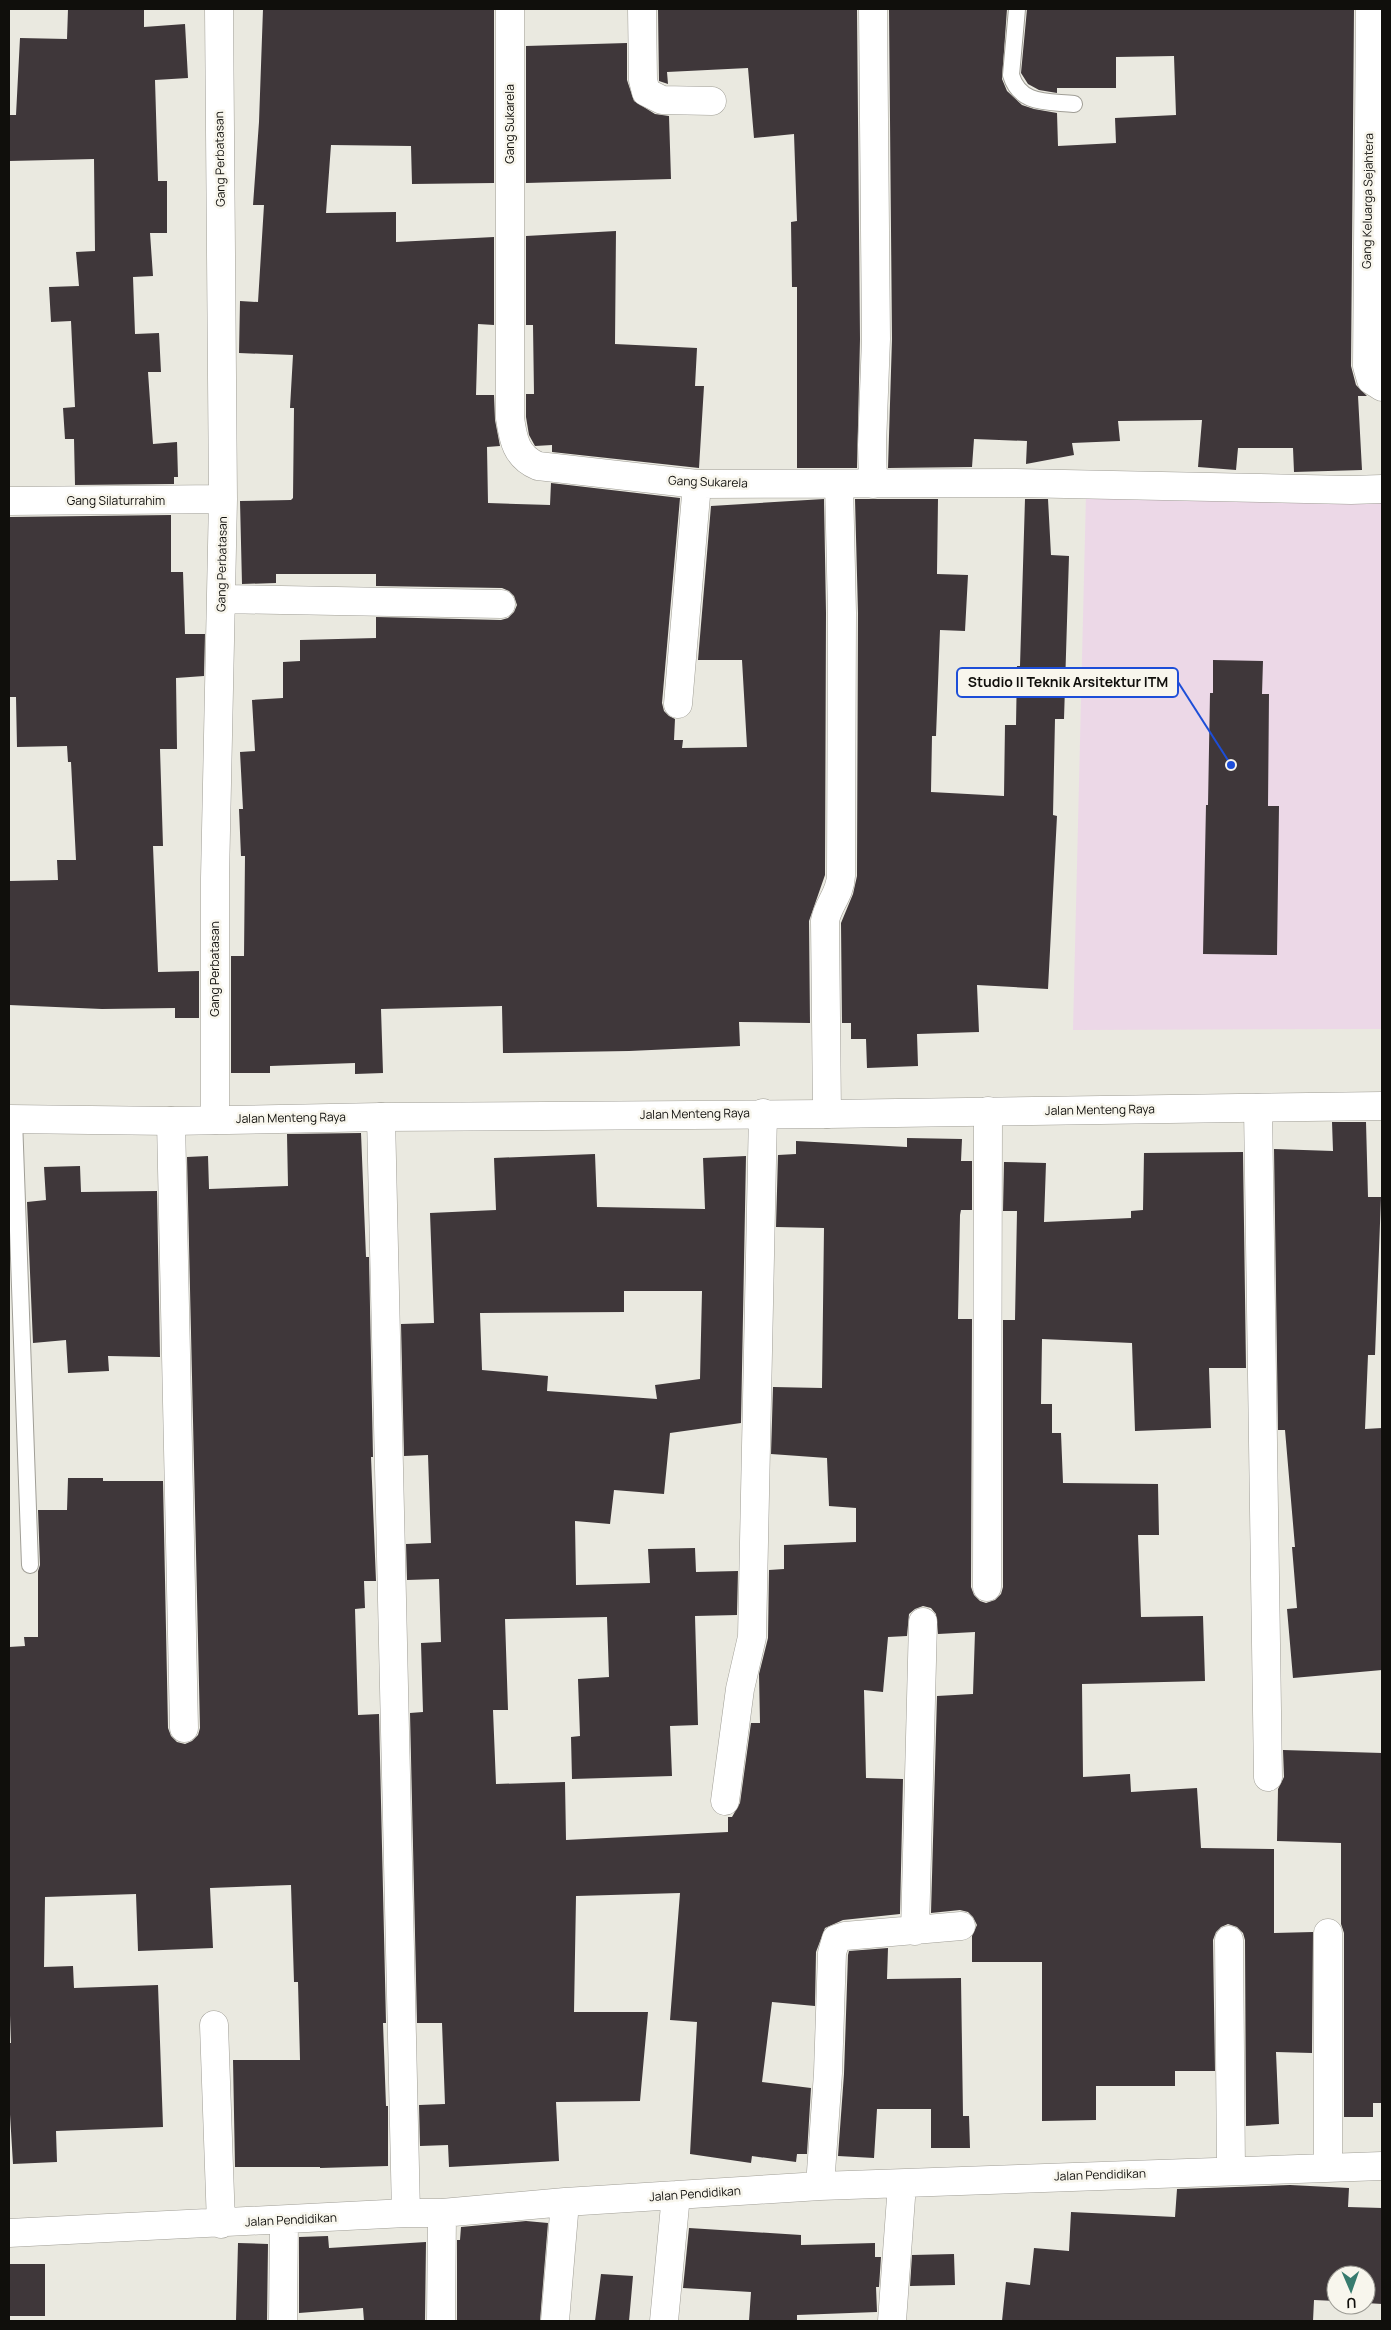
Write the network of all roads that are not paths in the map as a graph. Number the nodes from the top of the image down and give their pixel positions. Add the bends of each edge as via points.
1 (219, 9) edge
2 (510, 9) edge
3 (642, 9) edge
4 (873, 9) edge
5 (1017, 9) edge
6 (1370, 9) edge
7 (712, 101) dead end
8 (1074, 104) dead end
9 (1382, 387) edge
10 (696, 484) junction
11 (839, 484) junction
12 (873, 484) junction
13 (1382, 489) edge
14 (223, 499) junction
15 (9, 501) edge
16 (221, 599) junction
17 (501, 604) dead end
18 (678, 704) dead end
19 (1382, 1106) edge
20 (1258, 1108) junction
21 (988, 1111) junction
22 (763, 1113) junction
23 (827, 1114) junction
24 (381, 1116) junction
25 (11, 1119) edge
26 (215, 1120) junction
27 (171, 1121) junction
28 (30, 1566) dead end
29 (986, 1587) dead end
30 (923, 1622) dead end
31 (184, 1728) dead end
32 (1268, 1778) dead end
33 (725, 1801) dead end
34 (961, 1926) dead end
35 (915, 1931) junction
36 (1328, 1933) dead end
37 (1229, 1940) dead end
38 (214, 2025) dead end
39 (1382, 2166) edge
40 (1328, 2167) junction
41 (1231, 2170) junction
42 (902, 2184) junction
43 (820, 2186) junction
44 (676, 2195) junction
45 (565, 2202) junction
46 (406, 2213) junction
47 (442, 2213) junction
48 (284, 2220) junction
49 (221, 2224) junction
50 (9, 2233) edge
51 (283, 2321) edge
52 (441, 2321) edge
53 (555, 2321) edge
54 (664, 2321) edge
55 (892, 2321) edge

1 - 14 street, Gang Perbatasan
2 - 10 street, Gang Sukarela via 510,418 513,441 528,462 538,466
3 - 7 street via 646,92 662,100
4 - 12 street via 876,338
5 - 8 lane via 1011,75 1018,91 1032,99
6 - 9 street, Gang Keluarga Sejahtera via 1366,366 1371,380
10 - 11 street, Gang Sukarela
10 - 18 street
11 - 12 street, Gang Sukarela
11 - 23 street via 841,876 838,895 826,913 825,921
12 - 13 street, Gang Sukarela
14 - 15 street, Gang Silaturrahim
14 - 16 street, Gang Perbatasan
16 - 17 street
16 - 26 street, Gang Perbatasan via 215,878
19 - 20 street, Jalan Menteng Raya
20 - 21 street, Jalan Menteng Raya
20 - 32 street
21 - 23 street, Jalan Menteng Raya
21 - 29 street
22 - 23 street, Jalan Menteng Raya
22 - 24 street, Jalan Menteng Raya
22 - 33 street via 752,1637 740,1689
24 - 26 street, Jalan Menteng Raya
24 - 46 street
25 - 27 street, Jalan Menteng Raya
25 - 28 lane
26 - 27 street, Jalan Menteng Raya
27 - 31 street
30 - 35 street
34 - 35 street
35 - 43 street via 836,1939 832,1953
36 - 40 street
37 - 41 street
38 - 49 street
39 - 40 street, Jalan Pendidikan
40 - 41 street, Jalan Pendidikan
41 - 42 street, Jalan Pendidikan
42 - 43 street, Jalan Pendidikan
42 - 55 street
43 - 44 street, Jalan Pendidikan
44 - 45 street, Jalan Pendidikan
44 - 54 street
45 - 47 street, Jalan Pendidikan
45 - 53 street
46 - 47 street, Jalan Pendidikan
46 - 48 street, Jalan Pendidikan
47 - 52 street
48 - 49 street, Jalan Pendidikan
48 - 51 street
49 - 50 street, Jalan Pendidikan

